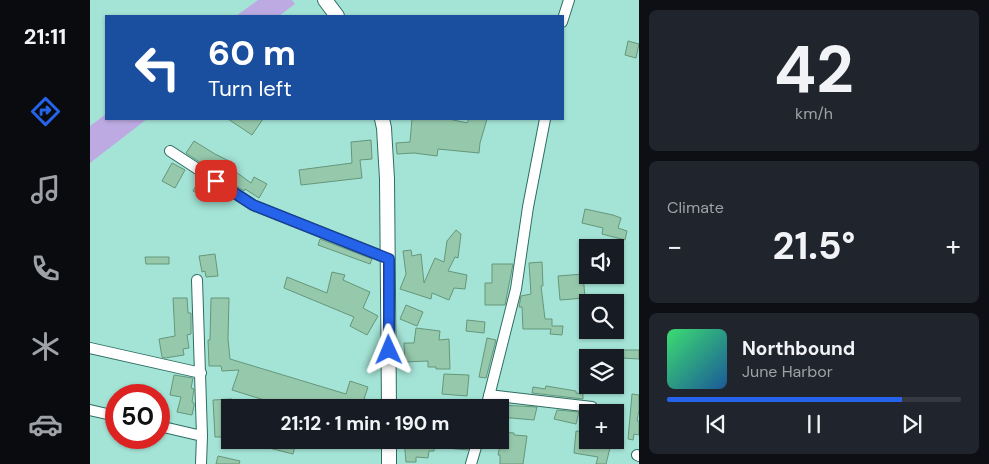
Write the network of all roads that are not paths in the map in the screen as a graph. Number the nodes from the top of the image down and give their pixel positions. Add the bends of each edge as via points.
1 (325, 0) edge
2 (569, 0) edge
3 (336, 15) edge
4 (564, 16) edge
5 (382, 120) edge
6 (545, 120) edge
7 (170, 151) dead end
8 (389, 259) junction
9 (197, 280) dead end
10 (90, 348) edge
11 (201, 373) junction
12 (489, 395) junction
13 (389, 399) edge
14 (488, 399) edge
15 (579, 405) edge
16 (90, 410) edge
17 (105, 413) edge
18 (170, 429) edge
19 (202, 436) junction
20 (389, 449) edge
21 (475, 449) edge
22 (201, 464) edge
23 (389, 464) edge
24 (471, 464) edge

1 - 3 main road
2 - 4 street
5 - 8 main road
6 - 12 street via 516,289
7 - 8 street via 253,205
8 - 13 main road
9 - 11 street
10 - 11 street
11 - 19 street
12 - 14 street
12 - 15 street
16 - 17 street
18 - 19 street
19 - 22 street
20 - 23 main road
21 - 24 street

